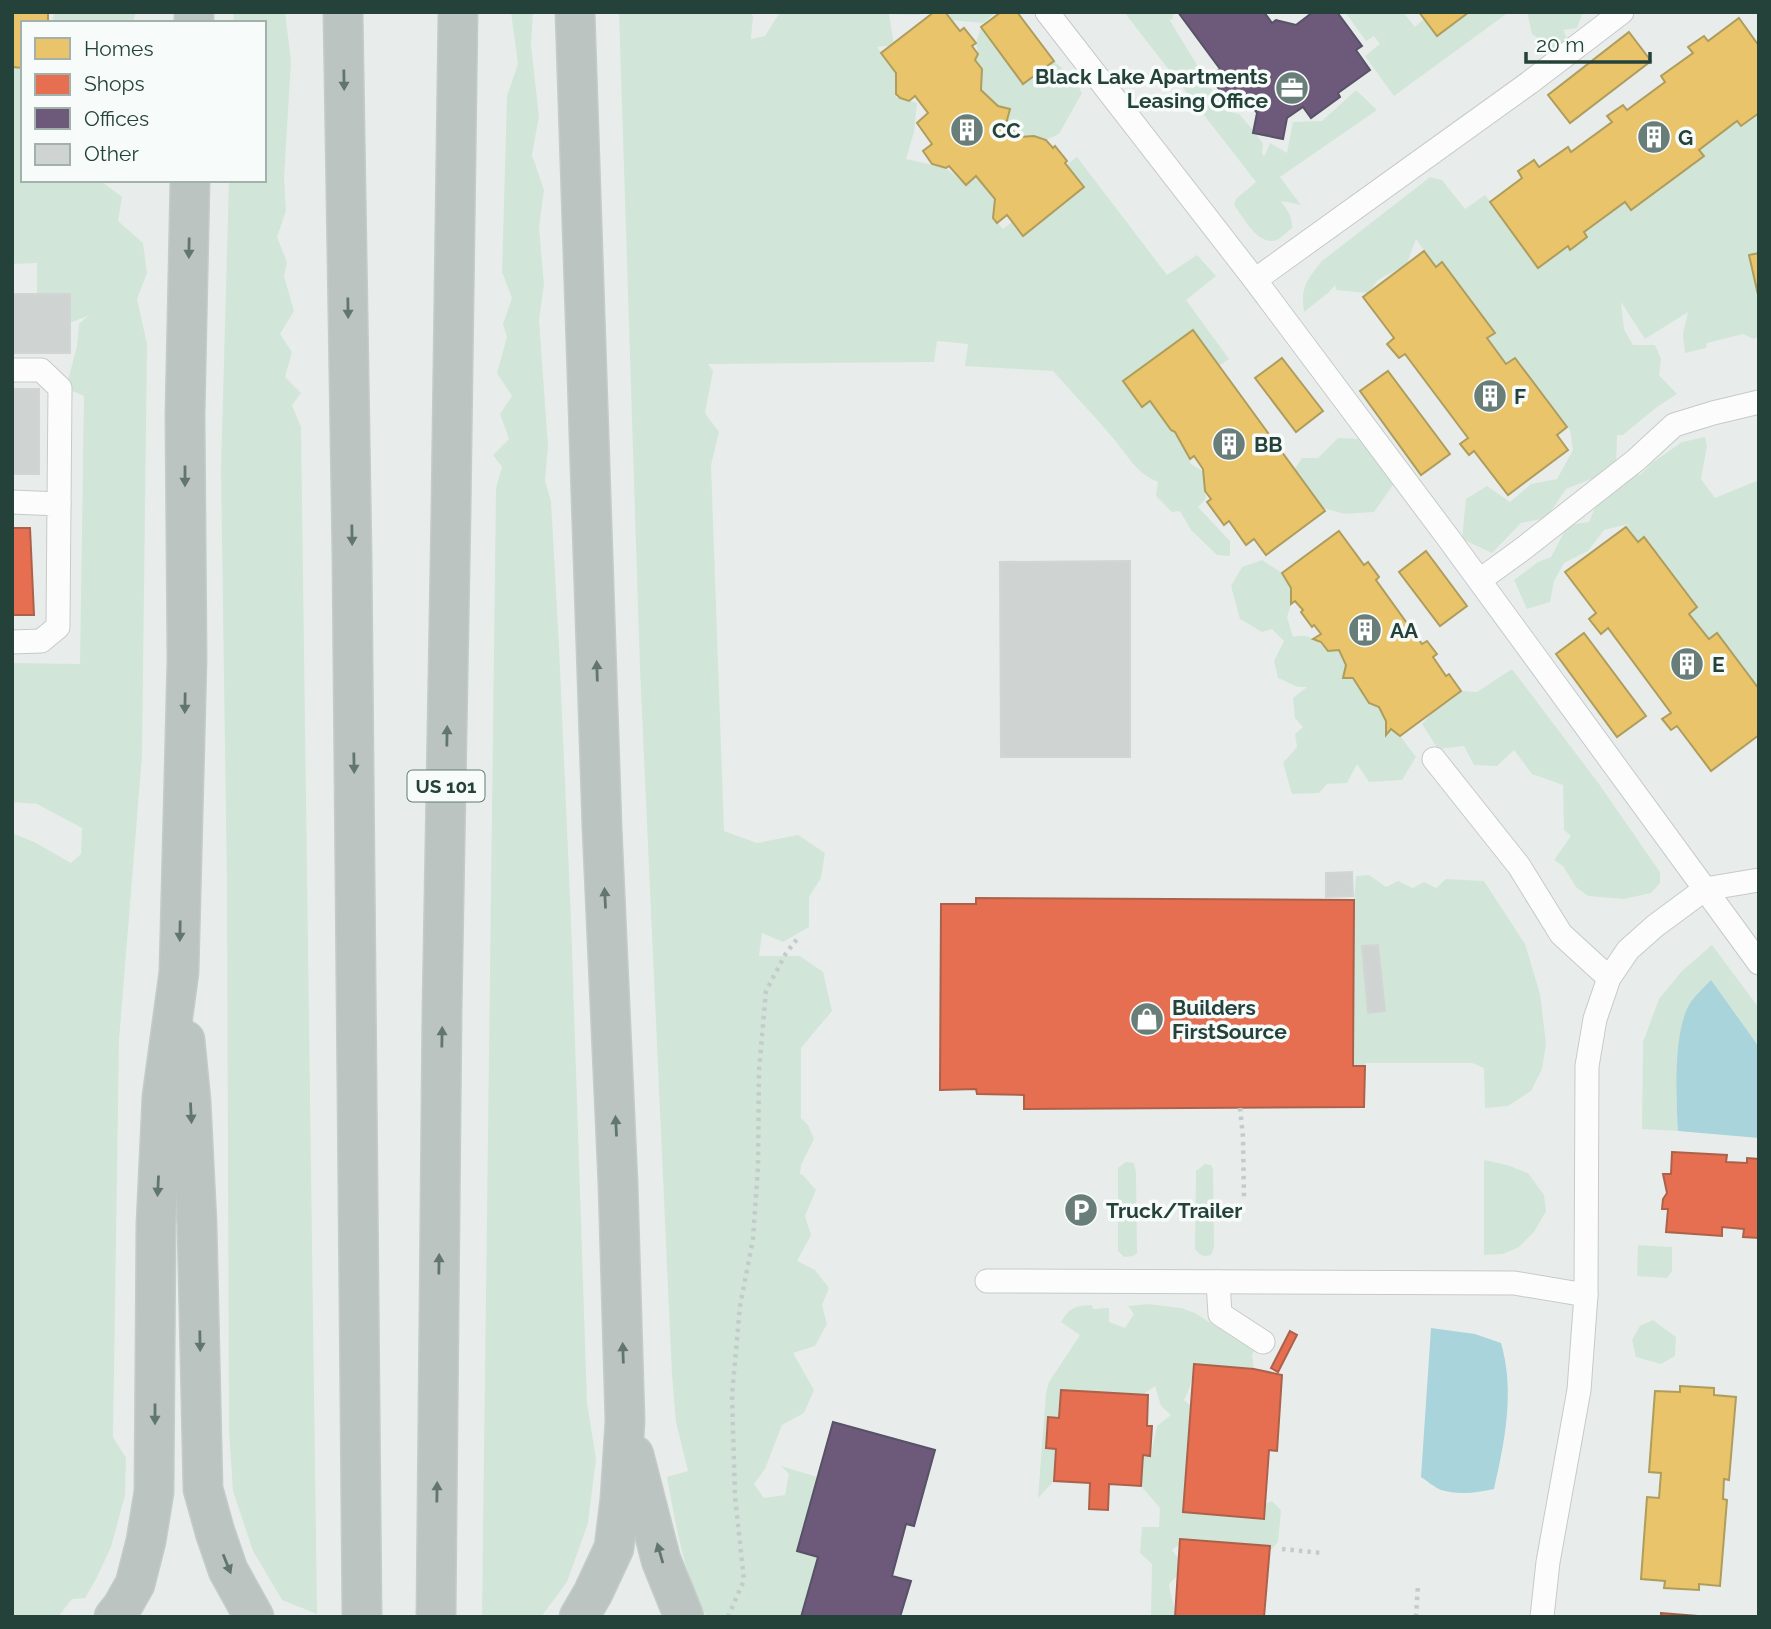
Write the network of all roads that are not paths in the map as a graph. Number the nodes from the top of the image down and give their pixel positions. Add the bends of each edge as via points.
1 (343, 12) edge
2 (458, 12) edge
3 (575, 12) edge
4 (1047, 12) edge
5 (1622, 12) edge
6 (190, 182) edge
7 (1255, 280) junction
8 (12, 370) edge
9 (1759, 402) edge
10 (12, 502) edge
11 (60, 503) junction
12 (1480, 580) junction
13 (12, 642) edge
14 (1434, 759) dead end
15 (1759, 880) edge
16 (1705, 889) junction
17 (1759, 964) edge
18 (179, 972) junction
19 (1609, 978) junction
20 (986, 1281) dead end
21 (1218, 1282) junction
22 (1586, 1295) junction
23 (1263, 1342) dead end
24 (625, 1421) junction
25 (114, 1617) edge
26 (254, 1617) edge
27 (362, 1617) edge
28 (436, 1617) edge
29 (579, 1617) edge
30 (684, 1617) edge
31 (1542, 1617) edge

1 -> 27 highway
28 -> 2 highway, US 101
24 -> 3 highway
4 - 7 lane
5 - 7 lane
6 -> 18 highway via 185,415 187,659
7 - 12 lane
8 - 11 lane via 41,370 60,388
9 - 12 lane via 1674,425 1636,460
10 - 11 lane
11 - 13 lane via 58,627 41,641
12 - 16 lane
14 - 19 lane via 1519,866 1561,934
15 - 16 lane
16 - 17 lane
16 - 19 lane via 1628,950
18 -> 25 highway via 162,1097 154,1492 135,1584
18 -> 26 highway via 197,1224 203,1489 228,1570
19 - 22 lane via 1595,1018 1587,1066
20 - 21 lane
21 - 22 lane via 1514,1283
21 - 23 lane via 1220,1314
22 - 31 lane via 1579,1390
24 - 29 highway via 614,1548
30 -> 24 highway via 661,1560

